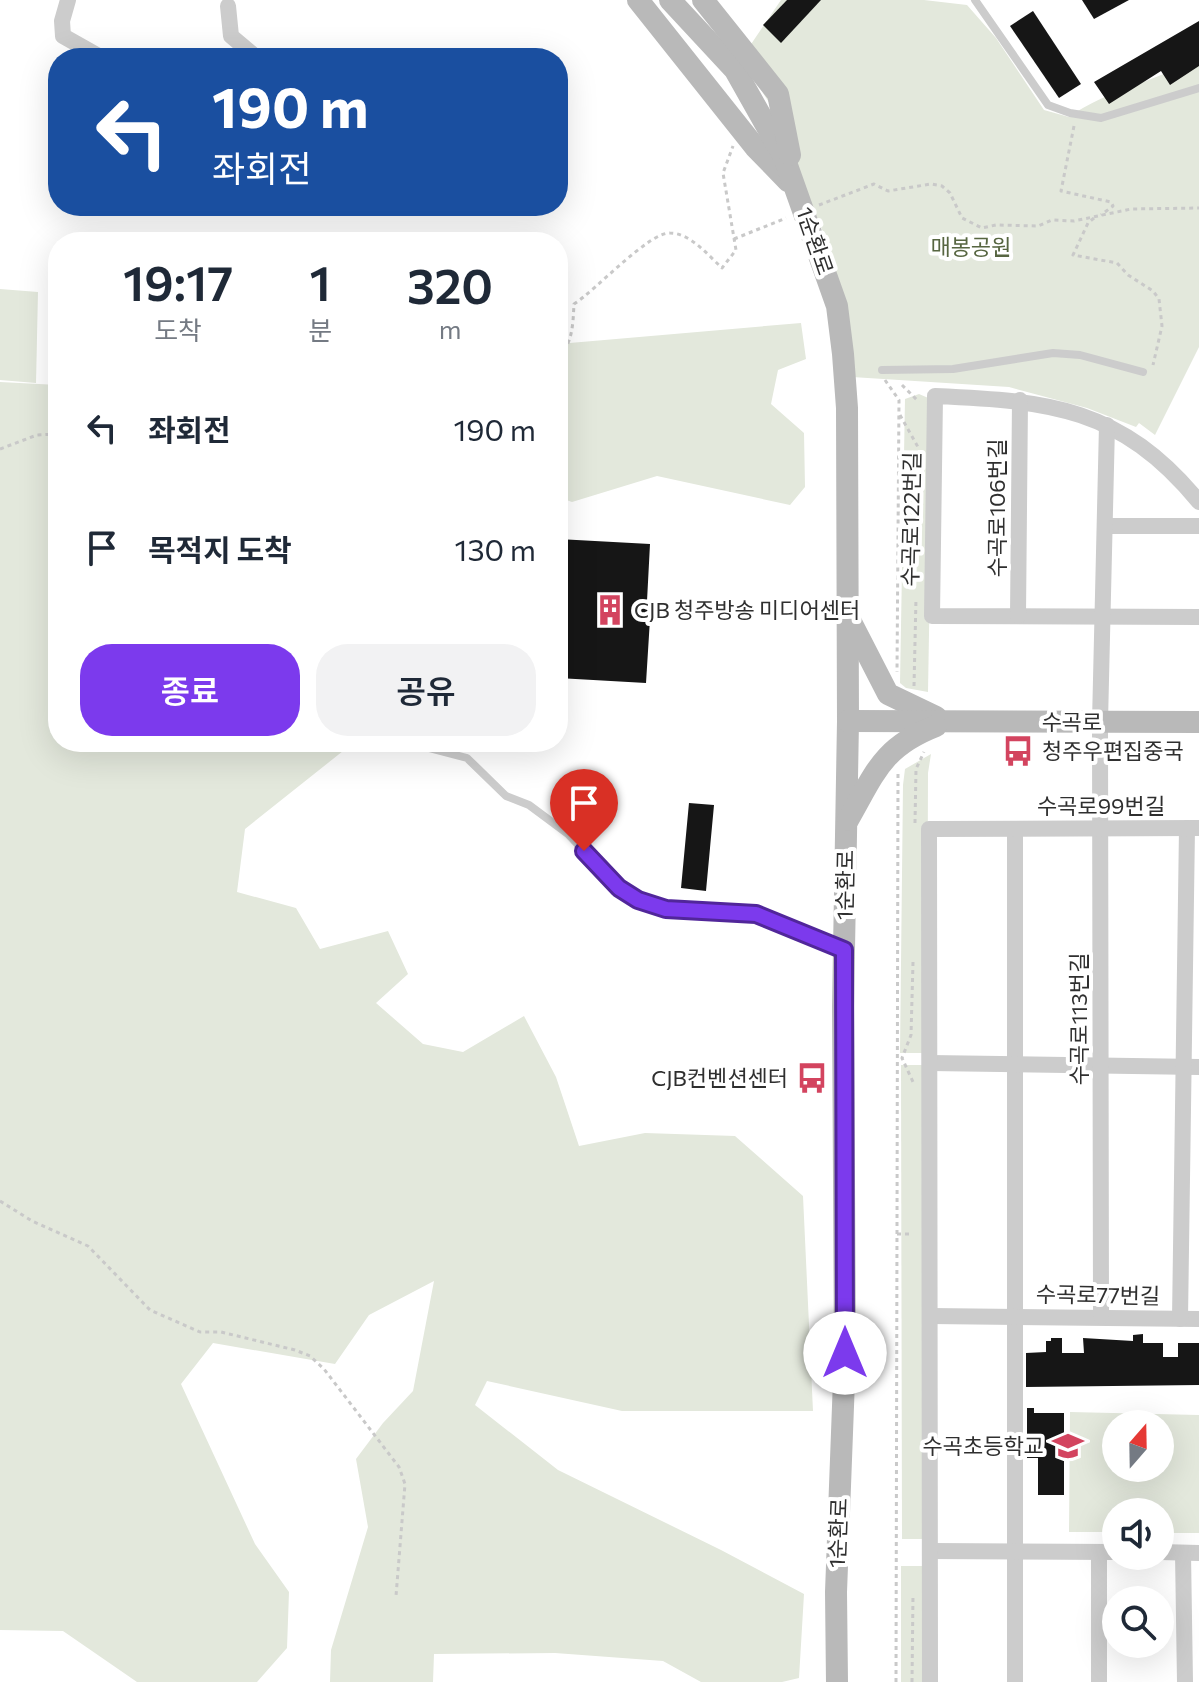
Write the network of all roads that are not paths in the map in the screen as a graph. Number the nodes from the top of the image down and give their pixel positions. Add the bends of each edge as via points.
1 (68, 0) edge
2 (638, 0) edge
3 (670, 0) edge
4 (703, 0) edge
5 (975, 0) edge
6 (228, 6) dead end
7 (84, 48) edge
8 (245, 48) edge
9 (1199, 88) edge
10 (797, 191) junction
11 (1143, 372) road end
12 (882, 374) road end
13 (1020, 400) junction
14 (1107, 425) junction
15 (1199, 502) edge
16 (1106, 526) junction
17 (1199, 526) edge
18 (848, 616) junction
19 (1018, 616) junction
20 (1103, 616) junction
21 (1199, 617) edge
22 (848, 721) junction
23 (948, 722) junction
24 (1100, 722) junction
25 (1199, 722) edge
26 (444, 752) edge
27 (846, 823) junction
28 (1101, 828) junction
29 (1193, 828) edge
30 (1015, 829) junction
31 (844, 950) junction
32 (930, 1063) junction
33 (1017, 1064) junction
34 (1101, 1064) junction
35 (1192, 1066) edge
36 (931, 1316) junction
37 (1014, 1316) junction
38 (1101, 1316) junction
39 (1180, 1319) junction
40 (1199, 1319) edge
41 (1016, 1550) junction
42 (931, 1551) junction
43 (1102, 1552) edge
44 (1191, 1553) edge
45 (1107, 1570) edge
46 (1185, 1678) edge
47 (1099, 1679) edge
48 (837, 1682) edge
49 (930, 1682) edge
50 (1015, 1682) edge

1 - 7 street via 63,36
2 - 10 main road, 1순환로
3 - 10 main road, 1순환로 via 735,70
4 - 10 main road via 778,94
5 - 9 lane via 1048,105 1101,118
6 - 8 street via 231,36
10 - 18 main road, 1순환로 via 837,306 843,354
11 - 12 lane via 1053,353
13 - 14 street via 1061,407
13 - 19 street, 수곡로106번길
13 - 19 street, 수곡로122번길 via 927,399 932,616
14 - 15 street via 1157,458
14 - 16 street, 수곡로113번길
16 - 17 street
16 - 20 street, 수곡로113번길
18 - 22 main road, 1순환로
18 - 23 main road via 888,694
19 - 20 street, 수곡로122번길
20 - 21 street, 수곡로122번길
20 - 24 street, 수곡로113번길
22 - 23 main road, 수곡로
22 - 27 main road, 1순환로
23 - 24 main road, 수곡로
23 - 27 main road via 909,737 890,752
24 - 25 main road, 수곡로
24 - 28 street, 수곡로113번길
26 - 31 lane via 467,758 506,796 529,805 568,834 619,888 638,900 666,909 756,914
27 - 31 main road, 1순환로
28 - 29 street, 수곡로99번길
28 - 30 street, 수곡로99번길
28 - 34 street, 수곡로113번길
29 - 35 street, 수곡로99번길 via 1185,947
30 - 32 street, 수곡로99번길 via 929,829
30 - 33 street, 수곡로99번길
31 - 48 main road, 1순환로 via 845,1353
32 - 33 street
32 - 36 street
33 - 34 street
33 - 37 street, 수곡로77번길
34 - 35 street
34 - 38 street, 수곡로113번길
35 - 39 street, 수곡로77번길 via 1182,1189
36 - 37 street, 수곡로77번길
36 - 42 street
37 - 38 street, 수곡로77번길
37 - 41 street, 수곡로77번길
38 - 39 street, 수곡로77번길
39 - 40 street, 수곡로77번길
41 - 42 street
41 - 43 street
41 - 50 street, 수곡로77번길
42 - 49 street
44 - 46 street
45 - 47 street

